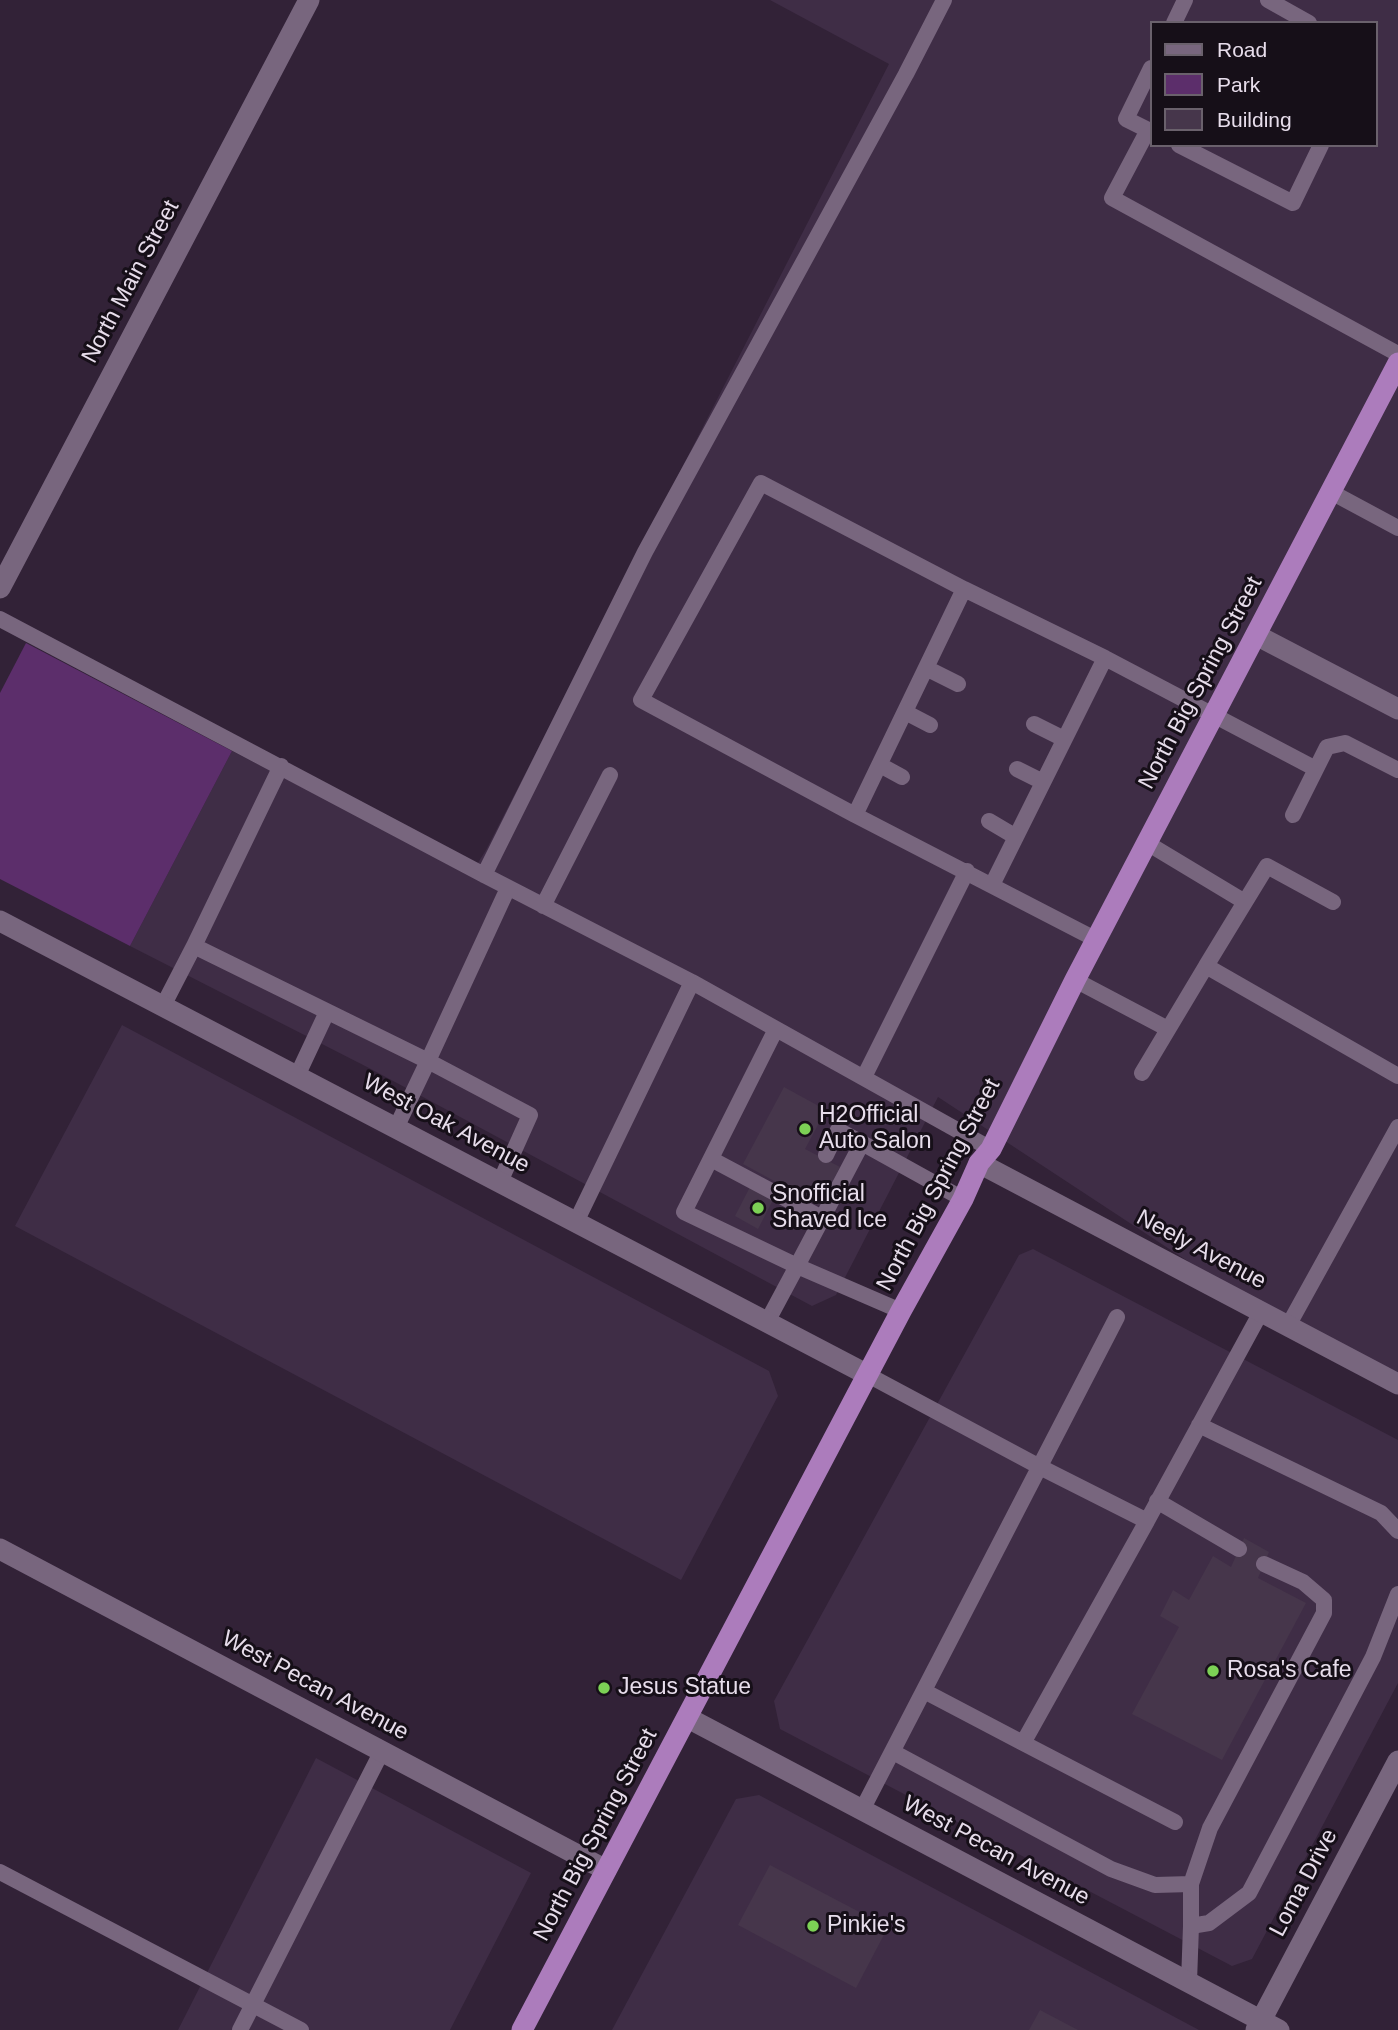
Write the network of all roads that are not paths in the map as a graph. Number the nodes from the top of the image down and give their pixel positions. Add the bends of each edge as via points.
1 (309, 0) edge
2 (944, 0) edge
3 (1185, 0) edge
4 (1268, 0) edge
5 (1175, 21) edge
6 (1305, 21) edge
7 (1150, 70) edge
8 (1150, 131) edge
9 (1183, 147) edge
10 (1320, 147) edge
11 (1398, 354) edge
12 (1398, 363) edge
13 (1331, 492) junction
14 (1398, 528) edge
15 (0, 588) edge
16 (964, 589) junction
17 (0, 619) edge
18 (1256, 635) junction
19 (1105, 658) junction
20 (926, 668) junction
21 (958, 684) dead end
22 (1398, 709) edge
23 (905, 712) junction
24 (1214, 715) junction
25 (1034, 724) dead end
26 (930, 725) dead end
27 (1064, 739) junction
28 (880, 765) junction
29 (281, 766) junction
30 (1017, 769) dead end
31 (1316, 769) junction
32 (1398, 770) edge
33 (610, 775) dead end
34 (902, 777) dead end
35 (1043, 782) junction
36 (855, 815) junction
37 (1293, 815) dead end
38 (989, 821) dead end
39 (1016, 836) junction
40 (1147, 843) junction
41 (967, 872) junction
42 (484, 875) junction
43 (992, 885) junction
44 (508, 888) junction
45 (1245, 902) junction
46 (1334, 902) dead end
47 (543, 906) junction
48 (0, 921) edge
49 (1097, 940) junction
50 (194, 946) junction
51 (1206, 966) junction
52 (1075, 980) junction
53 (692, 982) junction
54 (163, 1006) junction
55 (327, 1012) junction
56 (776, 1029) junction
57 (1168, 1029) junction
58 (428, 1061) junction
59 (1142, 1073) dead end
60 (298, 1076) junction
61 (1398, 1076) edge
62 (864, 1077) junction
63 (1398, 1127) edge
64 (396, 1128) junction
65 (862, 1143) junction
66 (826, 1155) dead end
67 (985, 1156) junction
68 (710, 1159) junction
69 (500, 1182) junction
70 (963, 1199) junction
71 (822, 1218) junction
72 (576, 1222) junction
73 (797, 1266) junction
74 (901, 1311) junction
75 (1261, 1312) junction
76 (1117, 1317) dead end
77 (766, 1322) junction
78 (1288, 1326) junction
79 (868, 1375) junction
80 (1398, 1384) edge
81 (1199, 1425) junction
82 (1040, 1467) junction
83 (1157, 1501) junction
84 (1147, 1521) junction
85 (1398, 1531) edge
86 (0, 1549) edge
87 (1239, 1549) dead end
88 (1264, 1564) dead end
89 (1398, 1594) edge
90 (924, 1691) junction
91 (688, 1718) junction
92 (1023, 1743) junction
93 (382, 1751) junction
94 (892, 1752) junction
95 (1398, 1760) edge
96 (862, 1810) junction
97 (1175, 1822) dead end
98 (606, 1870) junction
99 (0, 1872) edge
100 (1191, 1884) junction
101 (1191, 1929) junction
102 (1189, 1982) junction
103 (253, 2005) junction
104 (1266, 2027) edge
105 (240, 2030) edge
106 (301, 2030) edge
107 (522, 2030) edge

1 - 15 street, North Main Street
2 - 42 lane via 645,552
3 - 5 lane
4 - 6 lane
7 - 8 lane via 1126,119
8 - 11 lane via 1112,198
9 - 10 lane via 1293,203
12 - 13 highway, North Big Spring Street
13 - 14 lane
13 - 18 highway, North Big Spring Street
16 - 19 lane
16 - 20 lane
16 - 36 lane via 761,483 641,700
17 - 29 lane
18 - 22 street
18 - 24 highway, North Big Spring Street
19 - 24 lane
19 - 27 lane
20 - 21 lane
20 - 23 lane
23 - 26 lane
23 - 28 lane
24 - 31 lane
24 - 40 highway, North Big Spring Street
25 - 27 lane
27 - 35 lane
28 - 34 lane
28 - 36 lane
29 - 42 lane
29 - 50 lane
30 - 35 lane
31 - 32 lane via 1327,747 1345,743
31 - 37 lane
33 - 47 lane
35 - 39 lane
36 - 41 lane
38 - 39 lane
39 - 43 lane
40 - 45 lane
40 - 49 highway, North Big Spring Street
41 - 43 lane
41 - 62 lane
42 - 44 lane
43 - 49 lane
44 - 47 lane
44 - 58 lane
45 - 46 lane via 1267,866
45 - 51 lane
47 - 53 lane
48 - 54 street, West Oak Avenue
49 - 52 highway, North Big Spring Street
50 - 54 lane
50 - 55 lane
51 - 57 lane
51 - 61 lane
52 - 57 lane
52 - 67 highway, North Big Spring Street
53 - 56 lane
53 - 72 lane
54 - 60 street, West Oak Avenue
55 - 58 lane
55 - 60 lane
56 - 62 lane
56 - 68 lane
57 - 59 lane
58 - 64 lane
58 - 69 lane via 530,1115
60 - 64 street, West Oak Avenue
62 - 67 lane
63 - 78 lane
64 - 69 street, West Oak Avenue
65 - 66 lane via 838,1130
65 - 70 lane
65 - 71 lane
67 - 70 highway, North Big Spring Street
67 - 75 street, Neely Avenue
68 - 71 lane
68 - 73 lane via 684,1212
69 - 72 street, West Oak Avenue
70 - 74 highway, North Big Spring Street
71 - 73 lane
72 - 77 street, West Oak Avenue
73 - 74 lane
73 - 77 lane
74 - 79 highway, North Big Spring Street
75 - 78 street, Neely Avenue
75 - 81 lane
76 - 82 lane
77 - 79 street, West Oak Avenue
78 - 80 street, Neely Avenue
79 - 82 lane
79 - 91 highway, North Big Spring Street
81 - 83 lane
81 - 85 lane via 1381,1513
82 - 84 lane
82 - 90 lane
83 - 84 lane
83 - 87 lane
84 - 92 lane
86 - 93 street, West Pecan Avenue
88 - 100 lane via 1303,1582 1325,1600 1324,1613 1210,1828
89 - 101 lane via 1373,1657 1249,1893 1209,1923
90 - 92 lane
90 - 94 lane
91 - 96 street, West Pecan Avenue
91 - 98 highway, North Big Spring Street
92 - 97 lane
93 - 98 street, West Pecan Avenue
93 - 103 lane
94 - 96 lane
94 - 100 lane via 1111,1869 1155,1885
95 - 104 street, Loma Drive
96 - 102 street, West Pecan Avenue
98 - 107 highway, North Big Spring Street
99 - 103 lane
100 - 101 lane
101 - 102 lane
102 - 104 street, West Pecan Avenue
103 - 105 lane
103 - 106 lane

